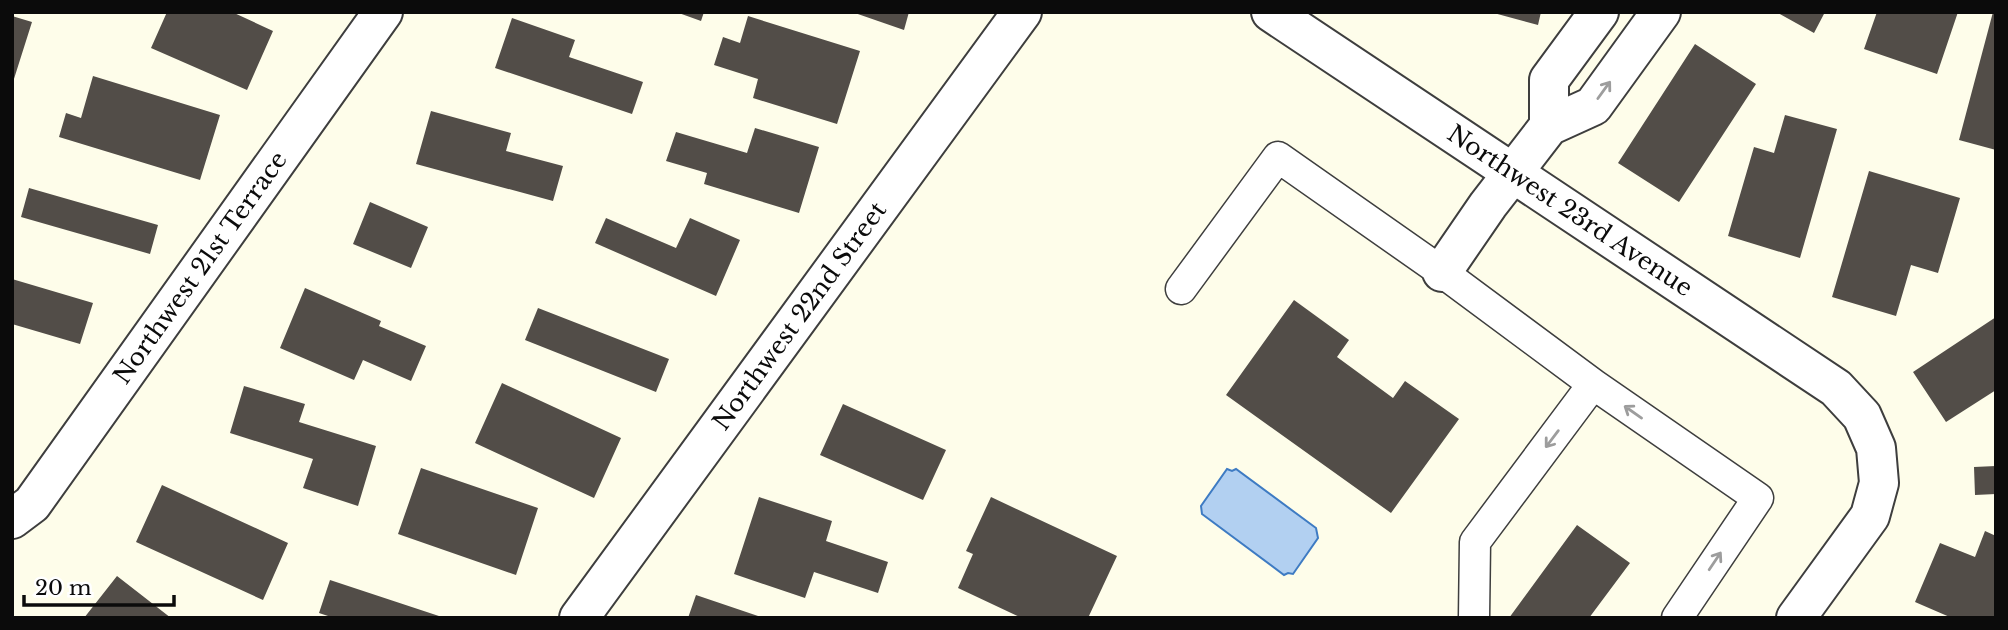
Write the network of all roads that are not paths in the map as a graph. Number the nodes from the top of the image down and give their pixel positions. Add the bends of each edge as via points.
1 (383, 12) edge
2 (1022, 12) edge
3 (1271, 12) edge
4 (1599, 12) edge
5 (1661, 12) edge
6 (1549, 126) junction
7 (1513, 173) junction
8 (1442, 272) junction
9 (1181, 289) dead end
10 (1593, 384) junction
11 (12, 519) edge
12 (579, 618) edge
13 (1474, 618) edge
14 (1677, 618) edge
15 (1796, 618) edge

1 - 11 street, Northwest 21st Terrace via 32,504
2 - 12 street, Northwest 22nd Street
3 - 7 street, Northwest 23rd Avenue
4 - 6 street via 1549,80
6 -> 5 street via 1593,106
6 - 7 street
7 - 8 street
7 - 15 street, Northwest 23rd Avenue via 1836,388 1862,416 1876,448 1879,482 1870,516
8 - 9 lane via 1278,157
8 - 10 lane
10 -> 13 lane via 1475,542
14 -> 10 lane via 1758,498

